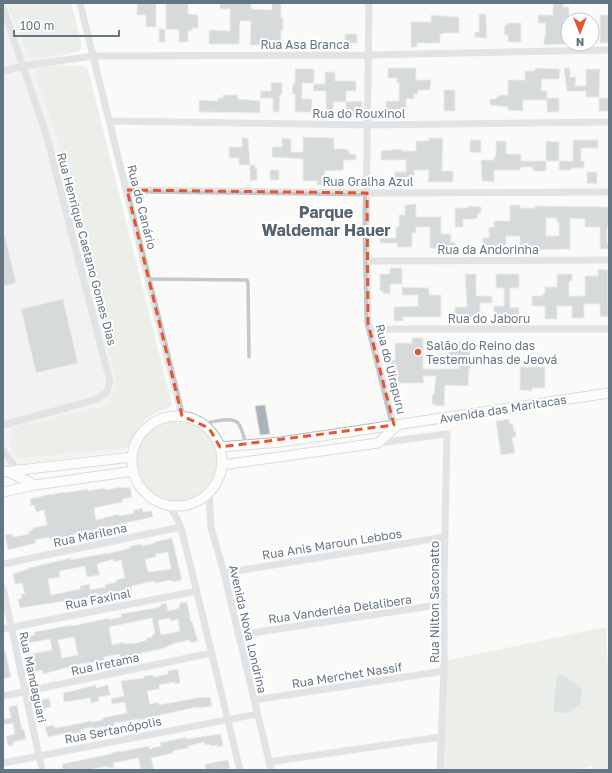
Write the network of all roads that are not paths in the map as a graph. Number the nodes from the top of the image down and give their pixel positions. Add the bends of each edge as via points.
1 (80, 3) edge
2 (369, 3) edge
3 (3, 8) edge
4 (609, 50) edge
5 (369, 55) junction
6 (93, 56) junction
7 (24, 66) junction
8 (3, 71) edge
9 (110, 121) junction
10 (609, 122) edge
11 (368, 125) junction
12 (127, 190) junction
13 (609, 192) edge
14 (367, 193) junction
15 (609, 260) edge
16 (367, 261) junction
17 (149, 279) junction
18 (370, 329) junction
19 (609, 329) edge
20 (249, 357) dead end
21 (609, 393) edge
22 (182, 416) junction
23 (203, 424) junction
24 (3, 425) edge
25 (395, 426) junction
26 (447, 434) joint
27 (286, 441) junction
28 (378, 443) junction
29 (247, 445) junction
30 (220, 447) junction
31 (3, 450) edge
32 (288, 455) junction
33 (132, 457) junction
34 (3, 458) edge
35 (222, 465) junction
36 (17, 470) junction
37 (134, 471) junction
38 (5, 472) edge
39 (35, 485) junction
40 (3, 492) edge
41 (209, 492) junction
42 (167, 504) junction
43 (181, 527) junction
44 (445, 537) junction
45 (3, 564) edge
46 (224, 573) junction
47 (3, 588) edge
48 (197, 591) junction
49 (444, 604) junction
50 (11, 628) junction
51 (3, 629) edge
52 (238, 635) junction
53 (212, 653) junction
54 (444, 671) junction
55 (25, 692) junction
56 (3, 696) edge
57 (254, 700) junction
58 (257, 714) junction
59 (228, 719) junction
60 (441, 737) junction
61 (39, 756) junction
62 (269, 762) junction
63 (3, 763) edge
64 (42, 770) edge
65 (240, 770) edge
66 (271, 770) edge
67 (440, 770) edge

1 - 6 street, Rua do Canário
2 - 5 street, Rua do Uirapuru
3 - 7 street, Rua Henrique Caetano Gomes Dias
4 - 5 street, Rua Asa Branca
5 - 6 street, Rua Asa Branca
5 - 11 street, Rua do Uirapuru
6 - 7 street, Rua Asa Branca
6 - 9 street, Rua do Canário
7 - 8 street, Rua Asa Branca
7 - 24 street, Rua Henrique Caetano Gomes Dias via 46,134 110,385 107,392 98,399
9 - 11 street, Rua do Rouxinol
9 - 12 street, Rua do Canário
10 - 11 street, Rua do Rouxinol
11 - 14 street, Rua do Uirapuru
12 - 14 street, Rua Gralha Azul
12 - 17 street, Rua do Canário
13 - 14 street, Rua Gralha Azul
14 - 16 street, Rua do Uirapuru
15 - 16 street, Rua da Andorinha
16 - 18 street, Rua do Uirapuru
17 - 20 lane via 247,280
17 - 22 street, Rua do Canário
18 - 19 street, Rua do Jaboru
18 - 25 street, Rua do Uirapuru
21 - 25 street, Avenida das Maritacas
22 - 23 street
22 - 33 street via 162,418 152,423 138,438
23 - 29 lane via 234,420 238,423
23 - 30 street via 214,434
25 - 27 street, Avenida das Maritacas
25 - 28 street
26 - 28 street, Avenida das Maritacas
26 - 44 street, Rua Nilton Saconatto
27 - 29 street, Avenida das Maritacas
27 - 32 street
28 - 32 street, Avenida das Maritacas
29 - 30 street, Avenida das Maritacas
30 - 35 street
31 - 36 street
32 - 35 street, Avenida das Maritacas
33 - 36 street
33 - 37 street
34 - 38 street
35 - 41 street via 216,484
36 - 38 street
37 - 39 street
37 - 42 street via 141,487 148,495
38 - 39 street
39 - 40 street
41 - 42 street via 190,504
41 - 46 street, Avenida Nova Londrina via 211,527
42 - 43 street
43 - 45 street, Rua Marilena
43 - 48 street
44 - 46 street, Rua Anis Maroun Lebbos
44 - 49 street, Rua Nilton Saconatto
46 - 52 street, Avenida Nova Londrina
47 - 50 street, Rua Mandaguari
48 - 50 street, Rua Faxinal
48 - 53 street
49 - 52 street, Rua Vanderléa Delalibera
49 - 54 street, Rua Nilton Saconatto
50 - 51 street, Rua Faxinal
50 - 55 street, Rua Mandaguari
52 - 57 street, Avenida Nova Londrina
53 - 55 street, Rua Iretama
53 - 59 street
54 - 57 street, Rua Merchet Nassif
54 - 60 street, Rua Nilton Saconatto
55 - 56 street, Rua Iretama
55 - 61 street, Rua Mandaguari
57 - 58 street, Avenida Nova Londrina
58 - 59 street, Rua Sertanópolis
58 - 62 street, Avenida Nova Londrina
59 - 61 street, Rua Sertanópolis
59 - 65 street
60 - 62 street
60 - 67 street, Rua Nilton Saconatto
61 - 63 street, Rua Sertanópolis
61 - 64 street, Rua Mandaguari
62 - 66 street, Avenida Nova Londrina

